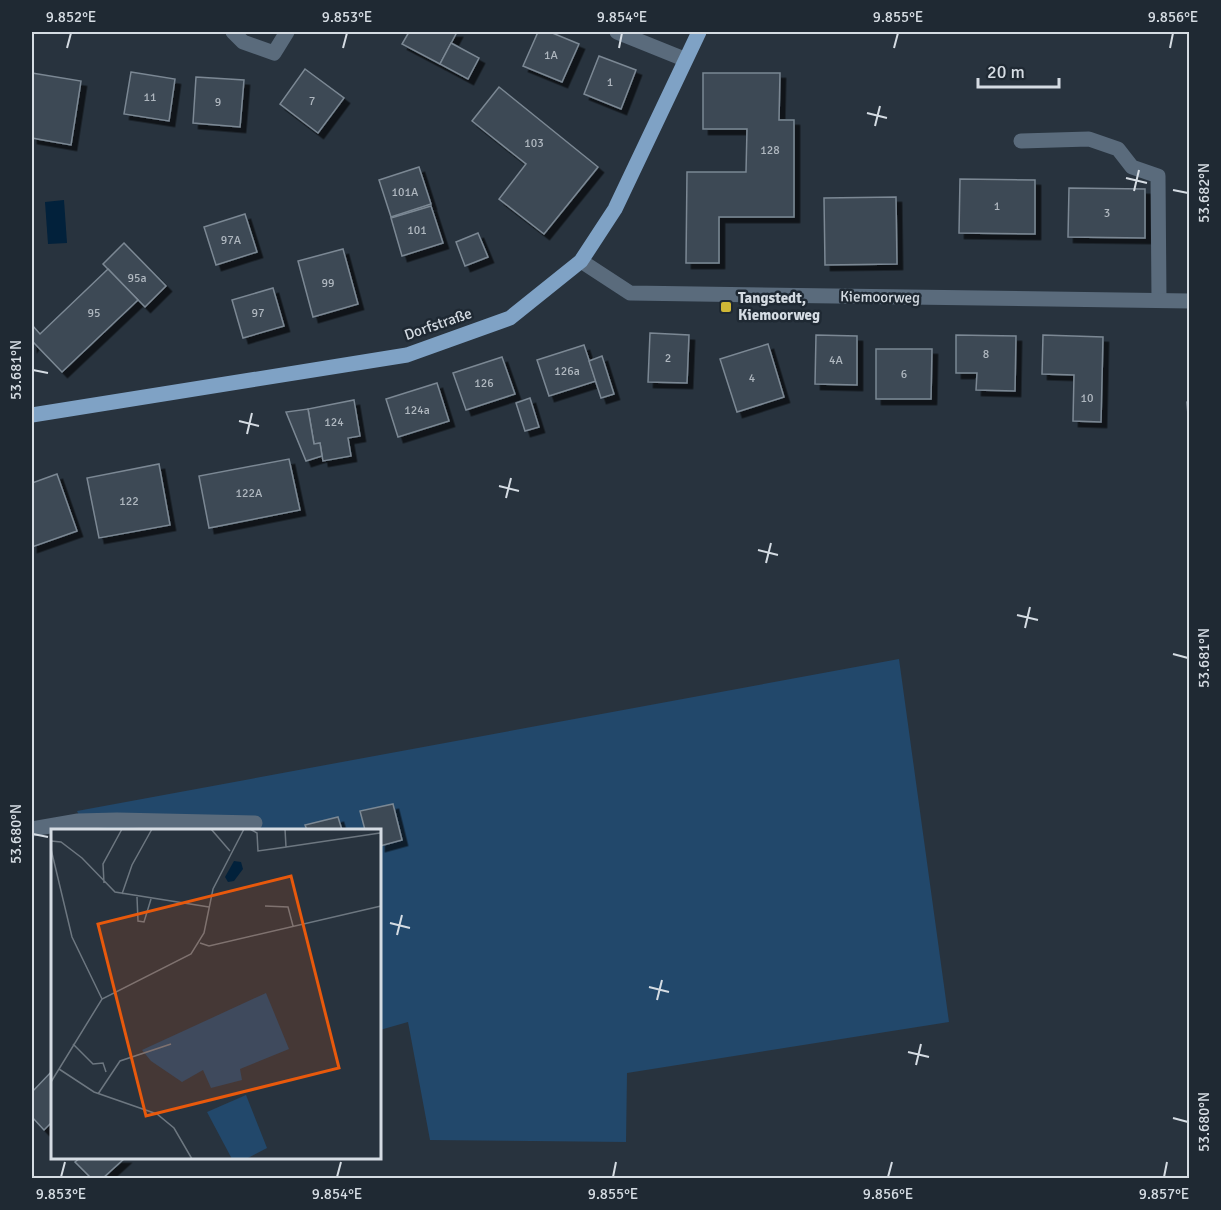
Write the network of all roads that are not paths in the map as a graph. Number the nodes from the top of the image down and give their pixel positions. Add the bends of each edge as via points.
1 (233, 32) edge
2 (287, 32) edge
3 (617, 32) edge
4 (699, 32) edge
5 (684, 59) junction
6 (1021, 141) dead end
7 (581, 261) junction
8 (1159, 300) junction
9 (1190, 301) edge
10 (32, 415) edge
11 (255, 823) dead end
12 (32, 829) edge

1 - 2 street via 243,42 274,53
3 - 5 street
4 - 5 main road, Dorfstraße
5 - 7 main road, Dorfstraße via 615,209
6 - 8 street via 1089,140 1118,149 1132,167 1158,176
7 - 8 street, Kiemoorweg via 630,293
7 - 10 main road, Dorfstraße via 510,318 407,355
8 - 9 street, Kiemoorweg
11 - 12 street via 78,821

